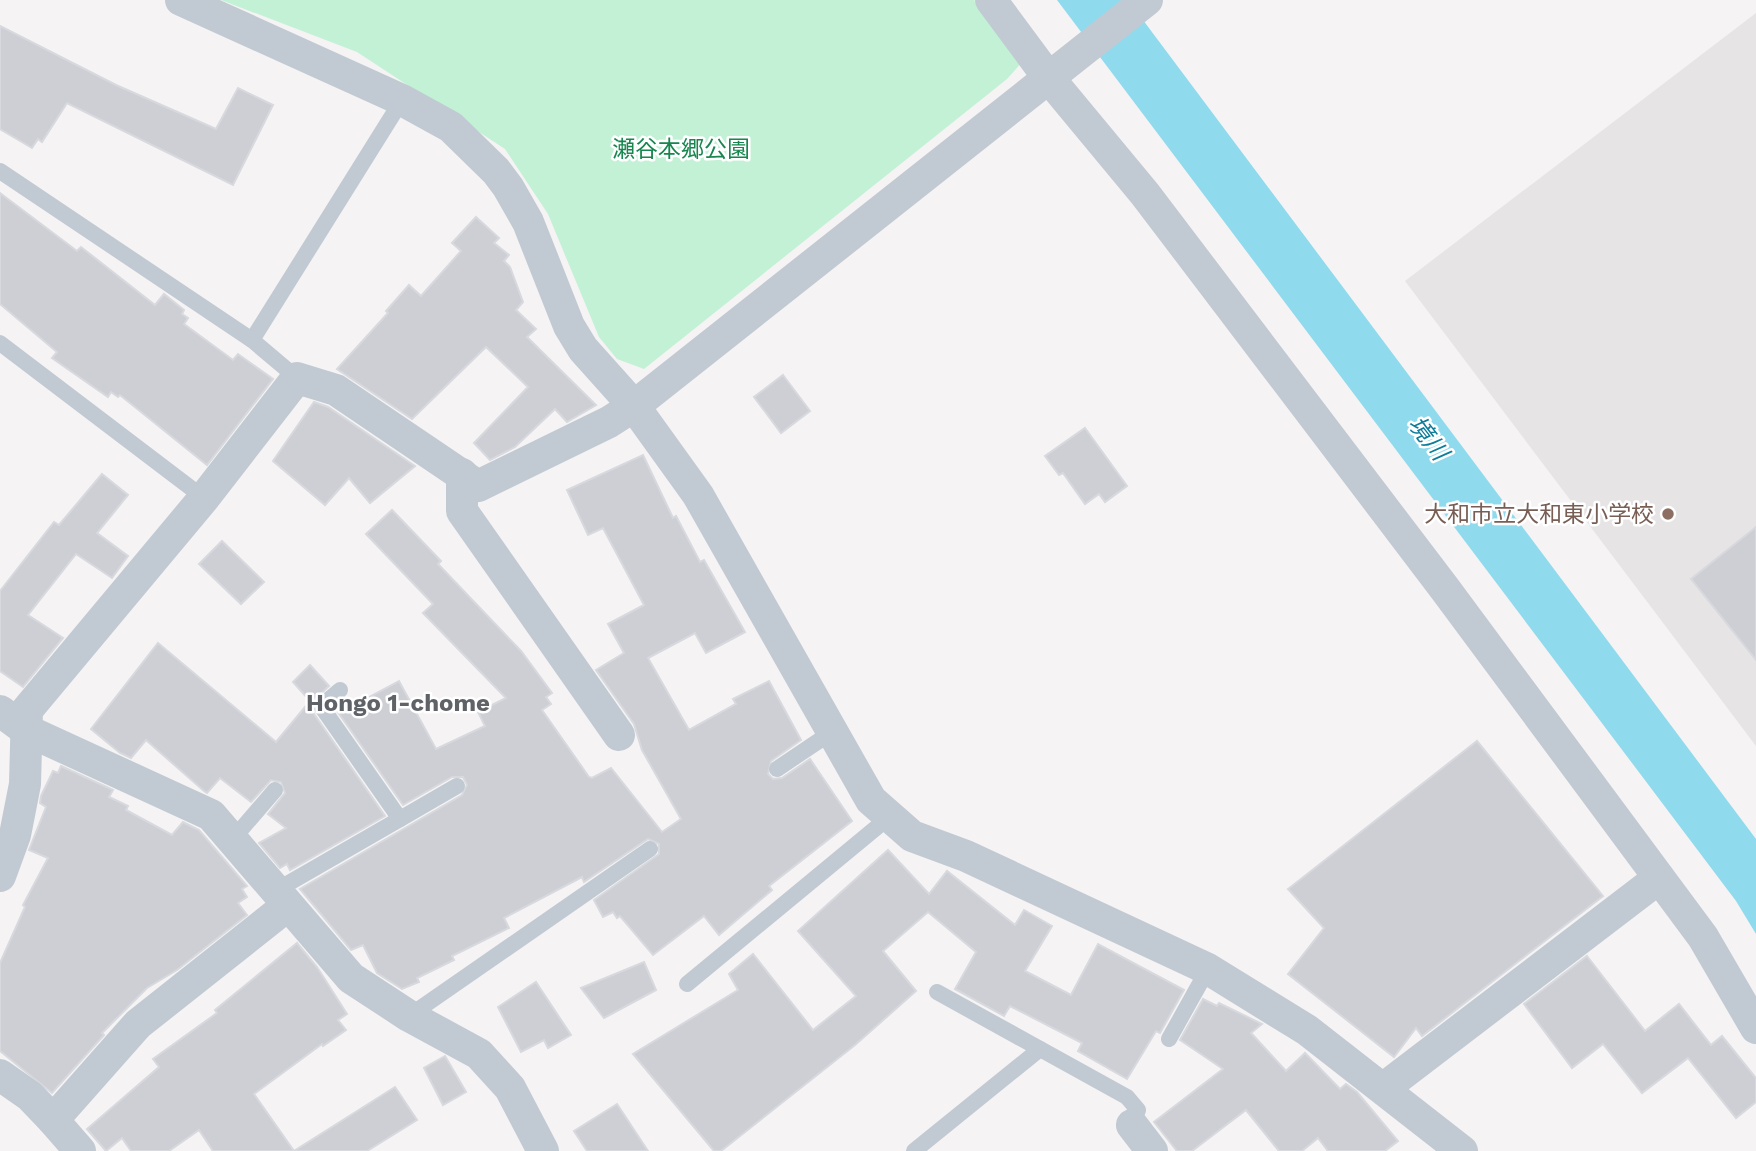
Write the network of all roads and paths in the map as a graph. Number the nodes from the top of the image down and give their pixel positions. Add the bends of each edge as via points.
1 (181, 0) edge
2 (991, 0) edge
3 (1147, 0) edge
4 (1052, 73) junction
5 (402, 100) junction
6 (0, 171) edge
7 (251, 340) junction
8 (0, 343) edge
9 (297, 378) junction
10 (634, 406) junction
11 (461, 474) junction
12 (204, 498) junction
13 (340, 690) dead end
14 (0, 711) edge
15 (26, 730) junction
16 (832, 732) junction
17 (619, 735) dead end
18 (777, 769) dead end
19 (457, 786) dead end
20 (275, 790) dead end
21 (888, 818) junction
22 (400, 819) junction
23 (232, 840) junction
24 (650, 849) dead end
25 (0, 876) edge
26 (1659, 878) junction
27 (281, 899) junction
28 (1208, 970) junction
29 (687, 984) dead end
30 (937, 992) dead end
31 (409, 1016) junction
32 (1756, 1028) edge
33 (1169, 1039) dead end
34 (1040, 1049) junction
35 (0, 1075) edge
36 (1384, 1088) junction
37 (53, 1120) junction
38 (1423, 1122) junction
39 (1132, 1125) joint
40 (80, 1151) edge
41 (543, 1151) edge
42 (914, 1151) edge
43 (1152, 1151) edge
44 (1437, 1151) edge
45 (1462, 1151) edge

1 - 5 street
2 - 4 street
3 - 4 street
4 - 10 street
4 - 26 street
5 - 7 lane
5 - 10 street via 451,127 496,171 528,222 569,326 583,349
6 - 7 lane
7 - 9 lane
8 - 12 lane
9 - 11 street via 336,390
9 - 12 street
10 - 11 street via 478,486
10 - 16 street via 698,495
11 - 17 street via 462,511
12 - 15 street via 27,710
13 - 22 lane via 321,706
14 - 15 street
15 - 23 street via 211,815
15 - 25 street via 25,784 16,835
16 - 18 lane
16 - 21 street via 871,800
19 - 22 lane
20 - 23 lane
21 - 28 street via 912,836 965,856
21 - 29 lane
22 - 27 lane
23 - 27 street
24 - 31 lane
26 - 32 street via 1703,937
26 - 36 street
27 - 31 street via 351,978
27 - 37 street via 138,1024
28 - 33 lane
28 - 36 street via 1307,1031
30 - 34 lane
31 - 41 street via 479,1054 510,1088
34 - 39 lane via 1127,1097 1138,1110
34 - 42 lane
35 - 37 street
36 - 38 street
37 - 40 street
38 - 44 street
38 - 45 street
39 - 43 street

